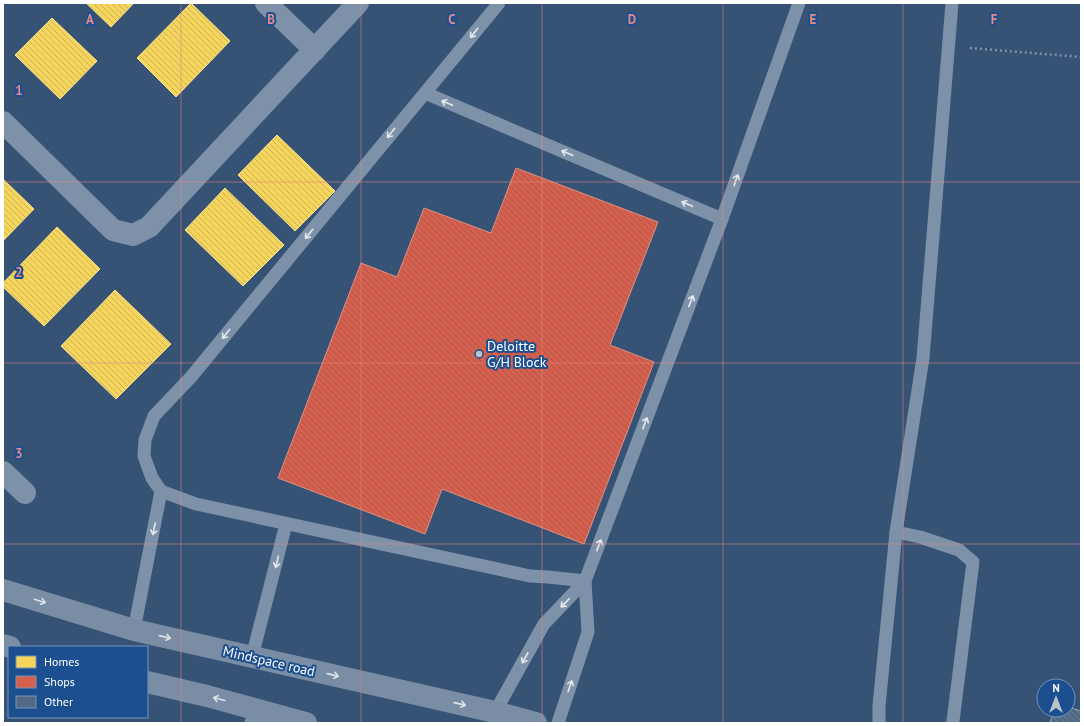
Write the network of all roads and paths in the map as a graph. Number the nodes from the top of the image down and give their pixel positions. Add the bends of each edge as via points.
1 (266, 3) edge
2 (358, 3) edge
3 (498, 3) edge
4 (799, 3) edge
5 (952, 3) edge
6 (948, 46) junction
7 (314, 50) junction
8 (1081, 57) edge
9 (425, 93) junction
10 (3, 122) edge
11 (722, 219) junction
12 (3, 472) edge
13 (161, 491) junction
14 (26, 493) dead end
15 (286, 524) junction
16 (896, 532) junction
17 (586, 581) junction
18 (3, 590) edge
19 (134, 630) junction
20 (252, 657) junction
21 (148, 682) edge
22 (496, 712) junction
23 (254, 716) edge
24 (953, 721) dead end
25 (306, 723) edge
26 (536, 723) edge
27 (558, 723) edge
28 (879, 723) edge

1 - 7 street
2 - 7 street
3 -> 9 lane
11 -> 4 lane
5 - 6 lane
6 - 8 path
6 - 16 lane via 923,358
7 - 10 street via 149,228 133,235 114,230
11 -> 9 lane
9 -> 13 lane via 191,377 154,416 145,440 144,456 152,478
17 -> 11 lane
12 - 14 street
13 - 15 lane via 196,504
13 -> 19 lane
15 - 17 lane via 530,576
15 -> 20 lane
16 - 24 lane via 959,550 973,562
16 - 28 lane
17 -> 22 lane via 544,624
27 -> 17 lane via 588,632
18 -> 19 main road, Mindspace road
19 -> 20 main road, Mindspace road
20 -> 22 main road, Mindspace road
23 -> 21 main road
22 - 26 main road, Mindspace road
23 - 25 main road

